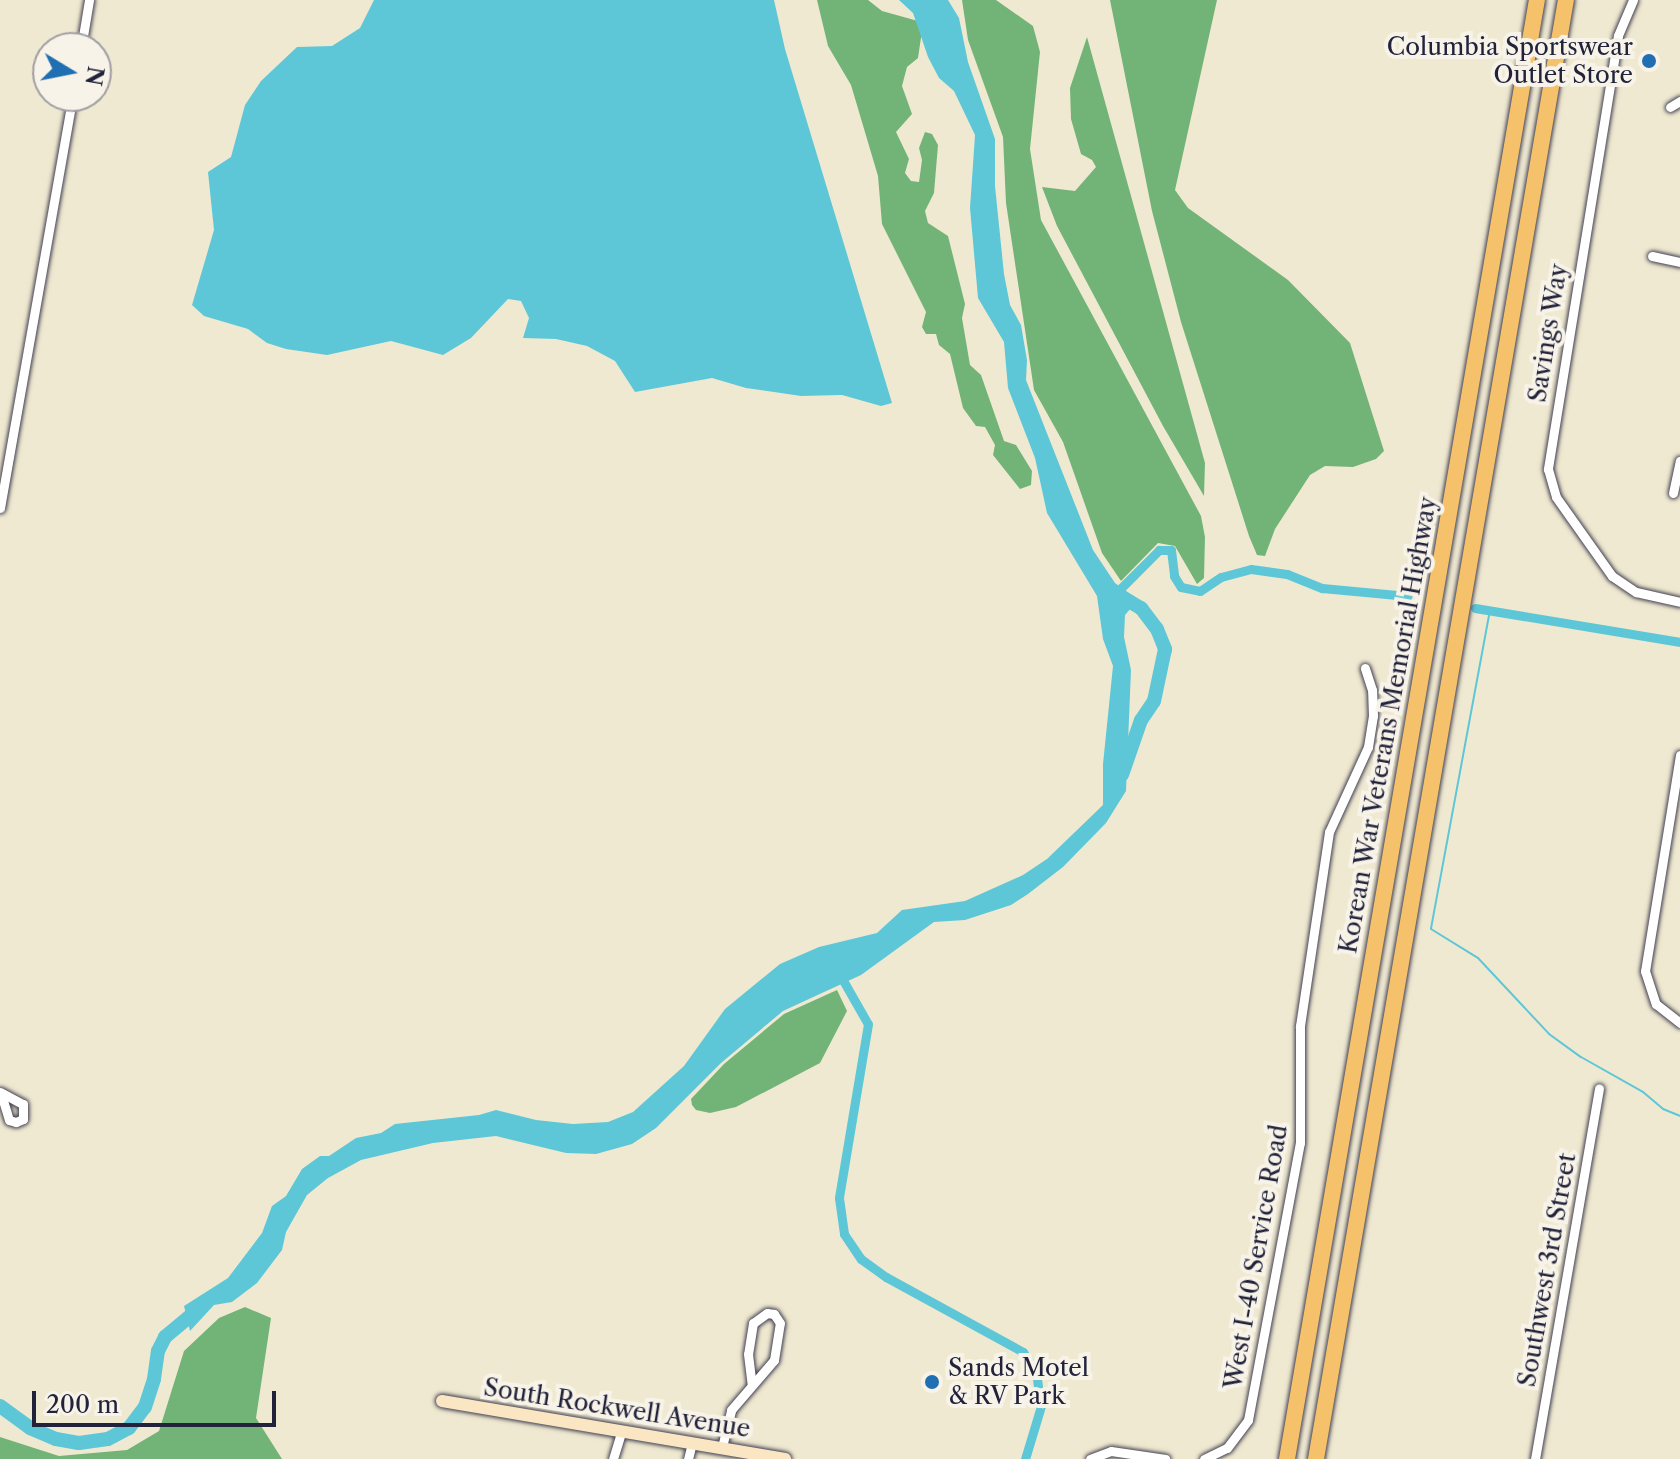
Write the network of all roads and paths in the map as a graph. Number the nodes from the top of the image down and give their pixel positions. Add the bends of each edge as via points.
1 (89, 0) edge
2 (1534, 0) edge
3 (1566, 0) edge
4 (1573, 0) edge
5 (1631, 4) edge
6 (84, 32) edge
7 (1556, 56) junction
8 (1680, 101) edge
9 (1670, 107) dead end
10 (70, 112) edge
11 (1652, 256) dead end
12 (1680, 262) edge
13 (1680, 461) edge
14 (1673, 493) dead end
15 (0, 508) edge
16 (1680, 602) edge
17 (1365, 668) dead end
18 (1680, 755) edge
19 (1680, 1023) edge
20 (1599, 1088) dead end
21 (752, 1385) junction
22 (442, 1401) dead end
23 (621, 1433) junction
24 (692, 1443) junction
25 (722, 1447) junction
26 (613, 1459) edge
27 (688, 1459) edge
28 (785, 1459) edge
29 (1090, 1459) edge
30 (1165, 1459) edge
31 (1204, 1459) edge
32 (1284, 1459) edge
33 (1316, 1459) edge
34 (1535, 1459) edge

1 - 6 street
2 - 32 highway, Korean War Veterans Memorial Highway
3 - 7 highway
4 - 7 highway
5 - 16 street, Savings Way via 1618,36 1548,469 1561,505 1612,576 1636,592
7 - 33 highway
8 - 9 street
10 - 15 street
11 - 12 street
13 - 14 street
17 - 31 street, West I-40 Service Road via 1373,716 1368,747 1329,832 1300,1026 1300,1143 1248,1420 1227,1448
18 - 19 street via 1645,971 1656,1004
20 - 34 street, Southwest 3rd Street
21 - 21 street via 774,1360 780,1323 774,1314 753,1323 748,1354
21 - 25 street via 731,1410
22 - 23 street, South Rockwell Avenue
23 - 24 street, South Rockwell Avenue
23 - 26 street
24 - 25 street, South Rockwell Avenue
24 - 27 street
25 - 28 street, South Rockwell Avenue
29 - 30 street via 1111,1451

